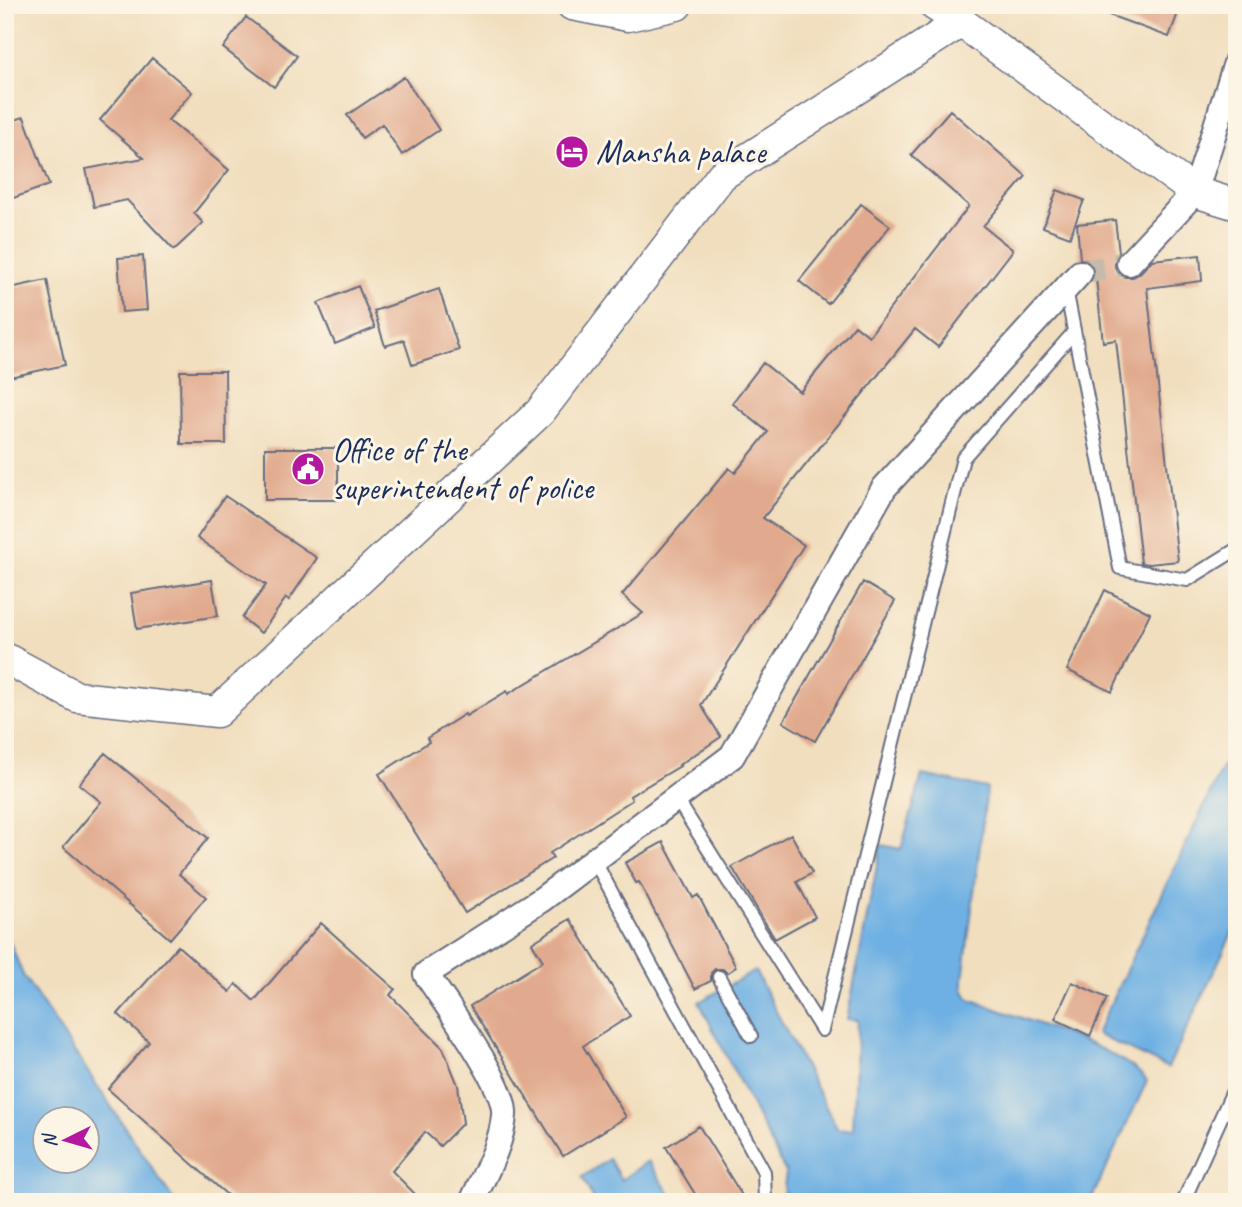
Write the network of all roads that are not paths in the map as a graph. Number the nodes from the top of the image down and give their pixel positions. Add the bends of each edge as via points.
1 (572, 5) edge
2 (677, 5) edge
3 (934, 5) edge
4 (961, 22) junction
5 (1237, 61) edge
6 (1195, 192) junction
7 (1237, 205) edge
8 (1129, 263) tunnel mouth
9 (1073, 281) joint
10 (1074, 332) junction
11 (1237, 549) edge
12 (5, 658) edge
13 (676, 798) junction
14 (594, 860) junction
15 (719, 977) dead end
16 (751, 1036) dead end
17 (1237, 1082) edge
18 (472, 1202) edge
19 (765, 1202) edge
20 (1184, 1202) edge

1 - 2 street via 628,16
3 - 4 street
4 - 6 street
4 - 12 street via 722,175 540,412 217,712 77,697
5 - 6 street
6 - 7 street
6 - 8 street
9 - 10 lane
9 - 13 street via 884,488 732,756
10 - 11 lane via 1120,568 1187,580
10 - 13 lane via 963,458 822,1030
13 - 14 street
14 - 18 street via 426,974 491,1072 505,1114 493,1157
14 - 19 lane via 764,1172
15 - 16 lane
17 - 20 lane

